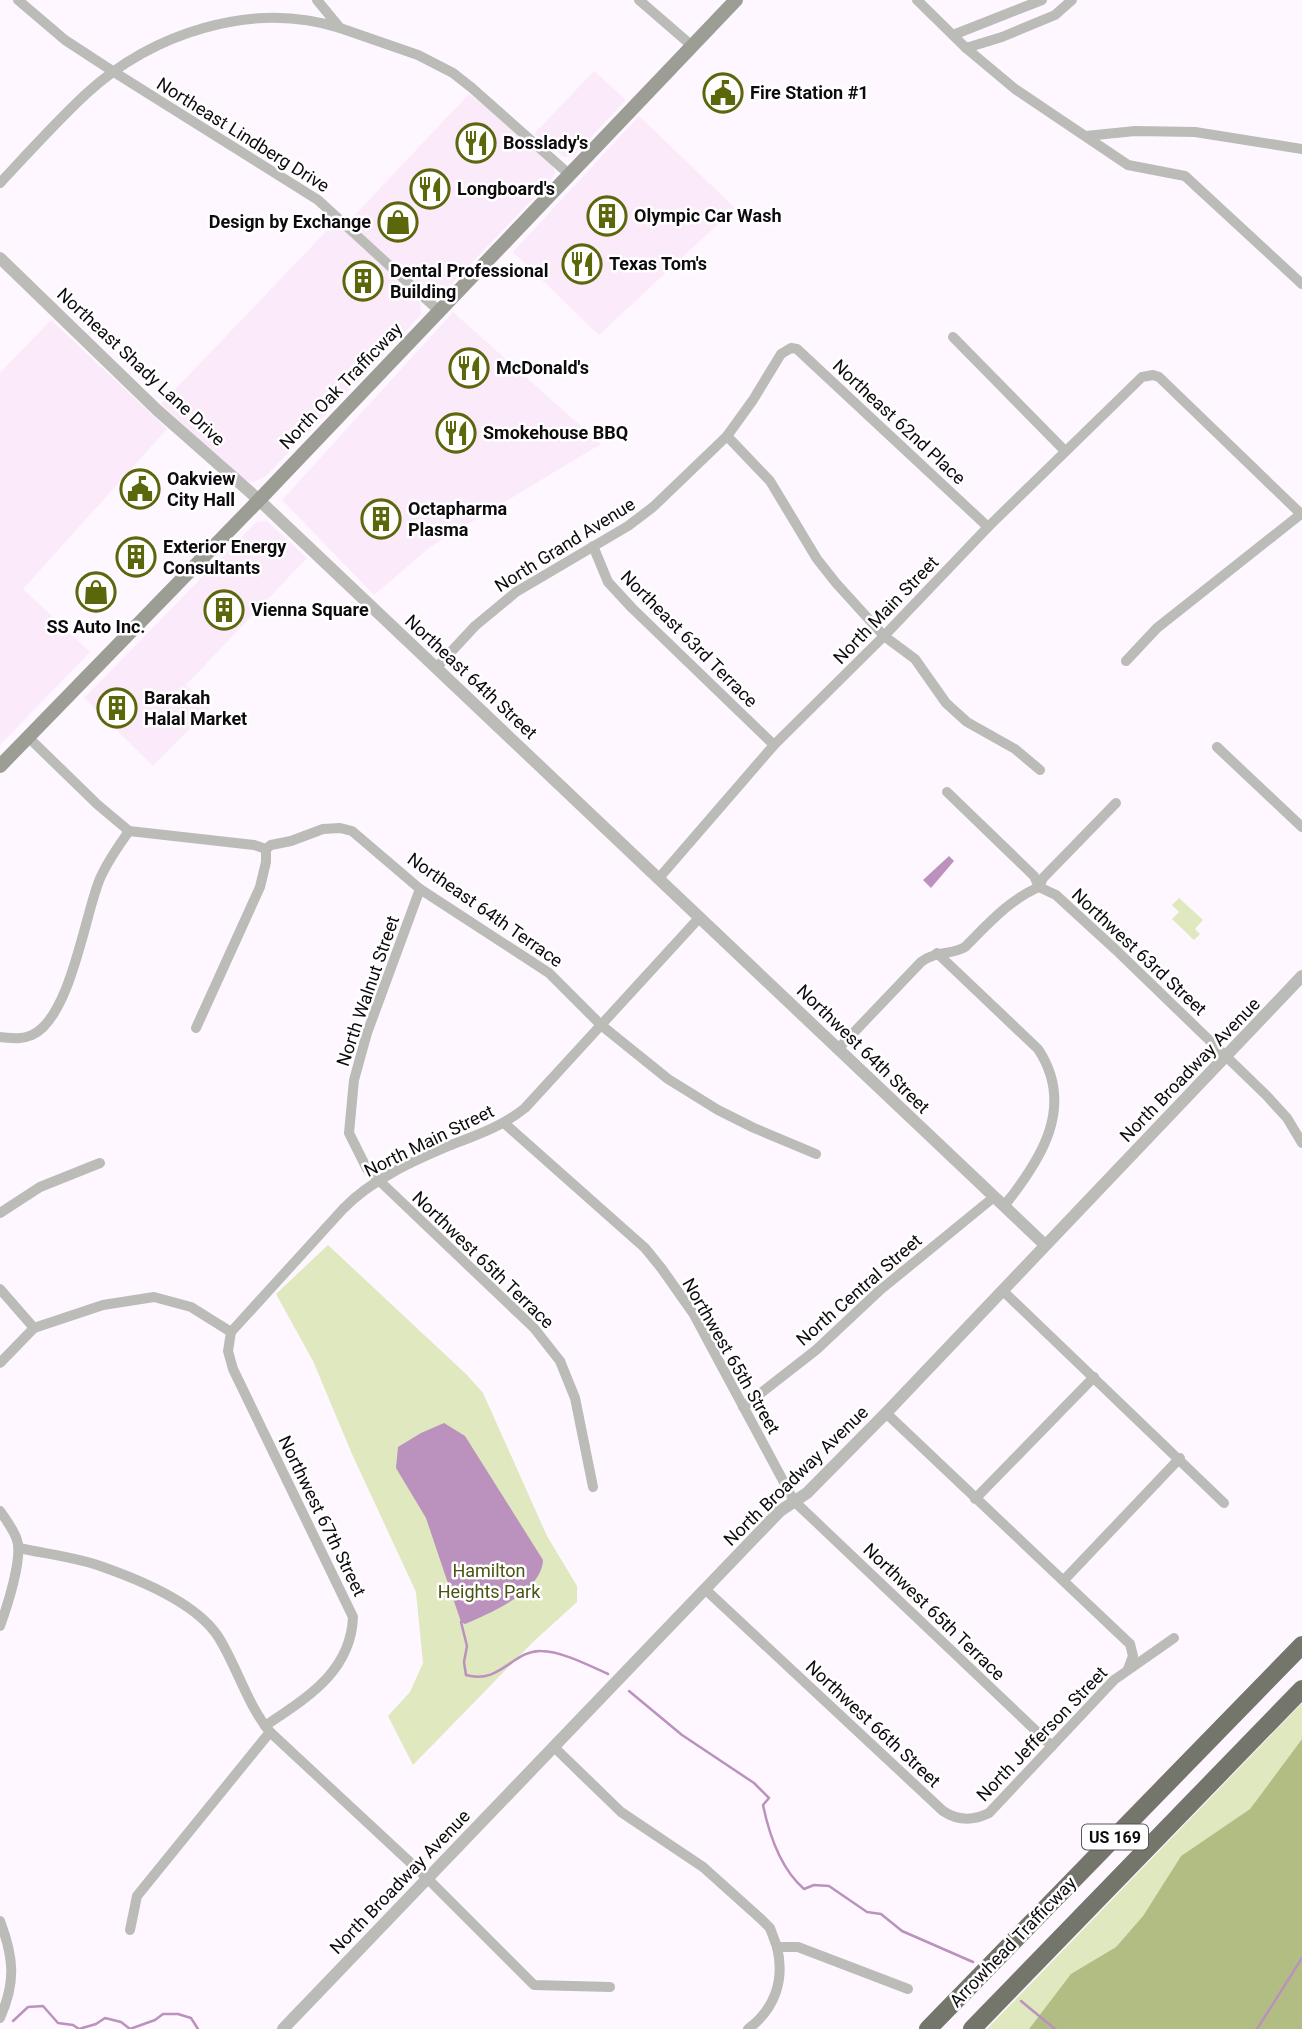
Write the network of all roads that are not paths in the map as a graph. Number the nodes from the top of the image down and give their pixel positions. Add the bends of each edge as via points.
1 (18, 0) edge
2 (317, 0) edge
3 (639, 0) edge
4 (736, 0) edge
5 (916, 0) edge
6 (1042, 0) edge
7 (1072, 0) edge
8 (340, 28) junction
9 (953, 36) junction
10 (691, 45) junction
11 (966, 48) junction
12 (114, 72) junction
13 (1086, 136) junction
14 (1302, 149) edge
15 (570, 175) junction
16 (0, 183) edge
17 (0, 258) edge
18 (1302, 284) edge
19 (439, 311) junction
20 (953, 337) dead end
21 (785, 349) joint
22 (727, 436) junction
23 (1065, 452) junction
24 (259, 500) junction
25 (1302, 515) edge
26 (988, 527) junction
27 (593, 546) junction
28 (884, 636) junction
29 (1126, 661) dead end
30 (436, 668) junction
31 (29, 737) junction
32 (774, 746) junction
33 (1217, 747) dead end
34 (0, 766) edge
35 (1040, 770) dead end
36 (947, 792) dead end
37 (1116, 803) dead end
38 (1302, 827) edge
39 (129, 831) junction
40 (266, 849) junction
41 (659, 878) junction
42 (1039, 887) junction
43 (420, 888) junction
44 (700, 917) junction
45 (937, 953) junction
46 (1302, 976) edge
47 (601, 1025) junction
48 (196, 1028) dead end
49 (0, 1037) edge
50 (838, 1049) junction
51 (1226, 1058) junction
52 (504, 1123) junction
53 (1302, 1143) edge
54 (817, 1154) dead end
55 (100, 1163) dead end
56 (377, 1181) junction
57 (994, 1197) junction
58 (1004, 1206) junction
59 (0, 1213) edge
60 (1044, 1244) junction
61 (0, 1289) edge
62 (1002, 1290) junction
63 (34, 1328) junction
64 (231, 1332) junction
65 (0, 1363) edge
66 (1094, 1377) junction
67 (743, 1407) junction
68 (886, 1413) junction
69 (1180, 1458) junction
70 (593, 1487) dead end
71 (975, 1499) junction
72 (794, 1501) junction
73 (1224, 1503) dead end
74 (0, 1511) edge
75 (19, 1548) junction
76 (1064, 1580) junction
77 (706, 1590) junction
78 (0, 1626) edge
79 (1174, 1638) dead end
80 (1302, 1645) edge
81 (1128, 1669) junction
82 (1302, 1689) edge
83 (268, 1729) junction
84 (1052, 1746) junction
85 (555, 1748) junction
86 (963, 1819) joint
87 (427, 1878) junction
88 (0, 1921) edge
89 (130, 1930) dead end
90 (777, 1947) junction
91 (610, 1987) dead end
92 (908, 1989) dead end
93 (0, 2018) edge
94 (283, 2029) edge
95 (748, 2029) edge
96 (928, 2029) edge
97 (972, 2029) edge

1 - 12 street, Northeast Lindberg Drive via 65,40
2 - 8 street
3 - 10 street
4 - 10 main road, North Oak Trafficway
5 - 9 street
6 - 9 street
7 - 11 street via 1055,15
8 - 12 street via 285,17 213,24 164,42
8 - 15 street via 418,54 453,73
9 - 11 street
10 - 15 main road, North Oak Trafficway
11 - 13 street via 1015,89
12 - 16 street via 86,94
12 - 19 street, Northeast Lindberg Drive via 318,200
13 - 14 street via 1195,132
13 - 18 street via 1128,165 1185,176
15 - 19 main road, North Oak Trafficway
17 - 24 street, Northeast Shady Lane Drive via 157,410
19 - 24 main road, North Oak Trafficway
20 - 23 street
21 - 22 street, North Grand Avenue
21 - 26 street, Northeast 62nd Place via 797,349
22 - 27 street, North Grand Avenue via 653,507
22 - 28 street via 770,481 817,559
23 - 25 street, North Main Street via 1142,377 1159,377
23 - 26 street, North Main Street
24 - 30 street, Northeast 64th Street
24 - 31 main road, North Oak Trafficway
25 - 29 street via 1157,628
26 - 28 street, North Main Street
27 - 30 street, North Grand Avenue via 495,608
27 - 32 street, Northeast 63rd Terrace via 608,582 624,600
28 - 32 street, North Main Street
28 - 35 street via 915,659 956,713
30 - 41 street, Northeast 64th Street
31 - 34 main road, North Oak Trafficway
31 - 39 street
32 - 41 street, North Main Street
33 - 38 street
36 - 42 street, Northwest 63rd Street via 1034,876
37 - 42 street
39 - 40 street
39 - 49 street via 99,882 70,981 47,1023 27,1037
40 - 43 street, Northeast 64th Terrace via 323,828 341,828 352,831
40 - 48 street via 260,887
41 - 44 street, Northwest 64th Street
42 - 45 street via 1010,903 965,947
42 - 51 street, Northwest 63rd Street via 1066,904
43 - 47 street, Northeast 64th Terrace via 549,973
43 - 56 street, North Walnut Street via 354,1080 349,1133 362,1163
44 - 47 street, North Main Street
44 - 50 street, Northwest 64th Street
45 - 50 street via 921,962
45 - 58 street via 1038,1049 1054,1081 1053,1112 1042,1153
46 - 51 street, North Broadway Avenue
47 - 52 street, North Main Street via 525,1108
47 - 54 street, Northeast 64th Terrace via 693,1095 754,1128
50 - 57 street, Northwest 64th Street
51 - 53 street, Northwest 63rd Street via 1277,1106
51 - 60 street, North Broadway Avenue
52 - 56 street, North Main Street
52 - 67 street, Northwest 65th Street via 645,1248 693,1313
55 - 59 street via 40,1187
56 - 64 street, North Main Street via 356,1195
56 - 70 street, Northwest 65th Terrace via 534,1328 560,1361 575,1398
57 - 58 street, Northwest 64th Street
57 - 67 street, North Central Street
58 - 60 street, Northwest 64th Street
60 - 62 street, North Broadway Avenue
61 - 63 street
62 - 66 street
62 - 68 street, North Broadway Avenue
63 - 64 street via 103,1305 154,1297 191,1307
63 - 65 street
64 - 83 street, Northwest 67th Street via 228,1351 233,1369 353,1617 350,1644 341,1662
66 - 69 street
66 - 71 street
67 - 72 street, Northwest 65th Street
68 - 71 street
68 - 72 street, North Broadway Avenue
69 - 73 street
69 - 76 street
71 - 76 street
72 - 77 street, North Broadway Avenue
72 - 84 street, Northwest 65th Terrace
74 - 75 street
75 - 78 street
75 - 83 street via 102,1566 189,1607 220,1639
76 - 81 street via 1130,1644 1133,1656
77 - 85 street, North Broadway Avenue
77 - 86 street, Northwest 66th Street via 943,1811
79 - 81 street, North Jefferson Street
80 - 96 highway, Arrowhead Trafficway / US 169
81 - 84 street, North Jefferson Street
82 - 97 highway, Arrowhead Trafficway / US 169
83 - 87 street
83 - 89 street, Northwest 67th Street via 137,1896
84 - 86 street, North Jefferson Street via 989,1813
85 - 87 street, North Broadway Avenue
85 - 90 street via 621,1812 703,1867 753,1911 769,1928
87 - 91 street via 534,1985
87 - 94 street, North Broadway Avenue
88 - 93 street via 12,1970
90 - 92 street via 798,1947
90 - 95 street via 779,1985 768,2009

